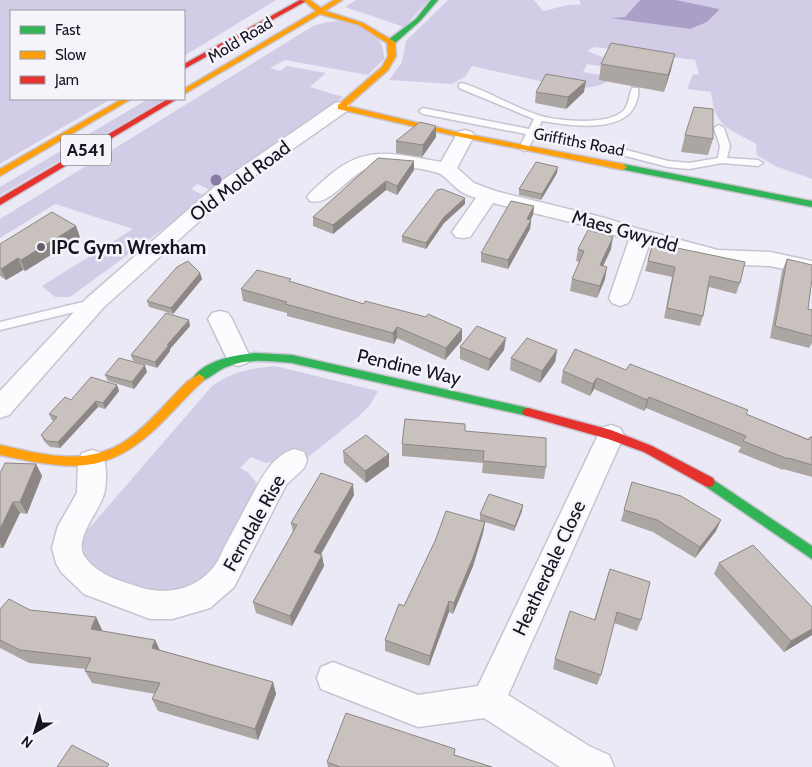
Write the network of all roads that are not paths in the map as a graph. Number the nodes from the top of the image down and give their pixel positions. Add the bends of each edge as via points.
1 (305, 0) edge
2 (339, 0) edge
3 (435, 0) edge
4 (320, 11) junction
5 (390, 42) junction
6 (185, 66) edge
7 (462, 86) dead end
8 (635, 90) dead end
9 (185, 91) edge
10 (125, 100) edge
11 (171, 100) edge
12 (340, 107) junction
13 (422, 111) dead end
14 (539, 118) junction
15 (719, 128) dead end
16 (532, 133) junction
17 (465, 136) junction
18 (524, 148) junction
19 (722, 160) junction
20 (758, 163) dead end
21 (447, 169) junction
22 (0, 173) edge
23 (321, 189) dead end
24 (488, 196) junction
25 (0, 202) edge
26 (812, 204) edge
27 (464, 232) dead end
28 (641, 237) junction
29 (812, 268) edge
30 (620, 298) dead end
31 (94, 303) junction
32 (220, 319) dead end
33 (0, 326) edge
34 (238, 357) junction
35 (0, 408) edge
36 (611, 435) junction
37 (0, 450) edge
38 (294, 460) dead end
39 (92, 461) junction
40 (812, 553) edge
41 (333, 678) dead end
42 (488, 701) junction
43 (597, 767) edge

1 - 4 street
1 - 6 street, Mold Road
2 - 4 street, Mold Road
3 - 5 street via 418,20
4 - 5 street via 357,22
4 - 9 street, Mold Road
5 - 12 street, Old Mold Road via 392,56 385,68
7 - 14 lane
8 - 14 lane via 624,114 606,121 579,123
10 - 22 street, A541
11 - 25 street, A541
12 - 17 street, Griffiths Road
12 - 31 street, Old Mold Road via 227,186
13 - 16 lane
14 - 16 lane
15 - 19 lane via 726,146
16 - 18 lane
16 - 19 lane via 668,164 689,166
17 - 18 street, Griffiths Road
17 - 21 street
18 - 26 street, Griffiths Road
19 - 20 lane
21 - 23 street via 389,158 374,159 360,163
21 - 24 street, Maes Gwyrdd via 467,187
24 - 27 street
24 - 28 street, Maes Gwyrdd via 598,222
28 - 29 street, Maes Gwyrdd via 718,257 770,259
28 - 30 street
31 - 33 lane
31 - 35 street, Old Mold Road
32 - 34 street
34 - 36 street, Pendine Way via 292,359 547,416
34 - 39 street, Pendine Way via 215,366 198,379 123,451
36 - 40 street, Pendine Way via 648,449 715,485
36 - 42 street, Heatherdale Close
37 - 39 street, Pendine Way via 65,463
38 - 39 street, Ferndale Rise via 276,477 223,578 199,598 172,605 150,605 95,585 71,563 67,548 72,526 91,493
41 - 42 street via 418,711
42 - 43 street

